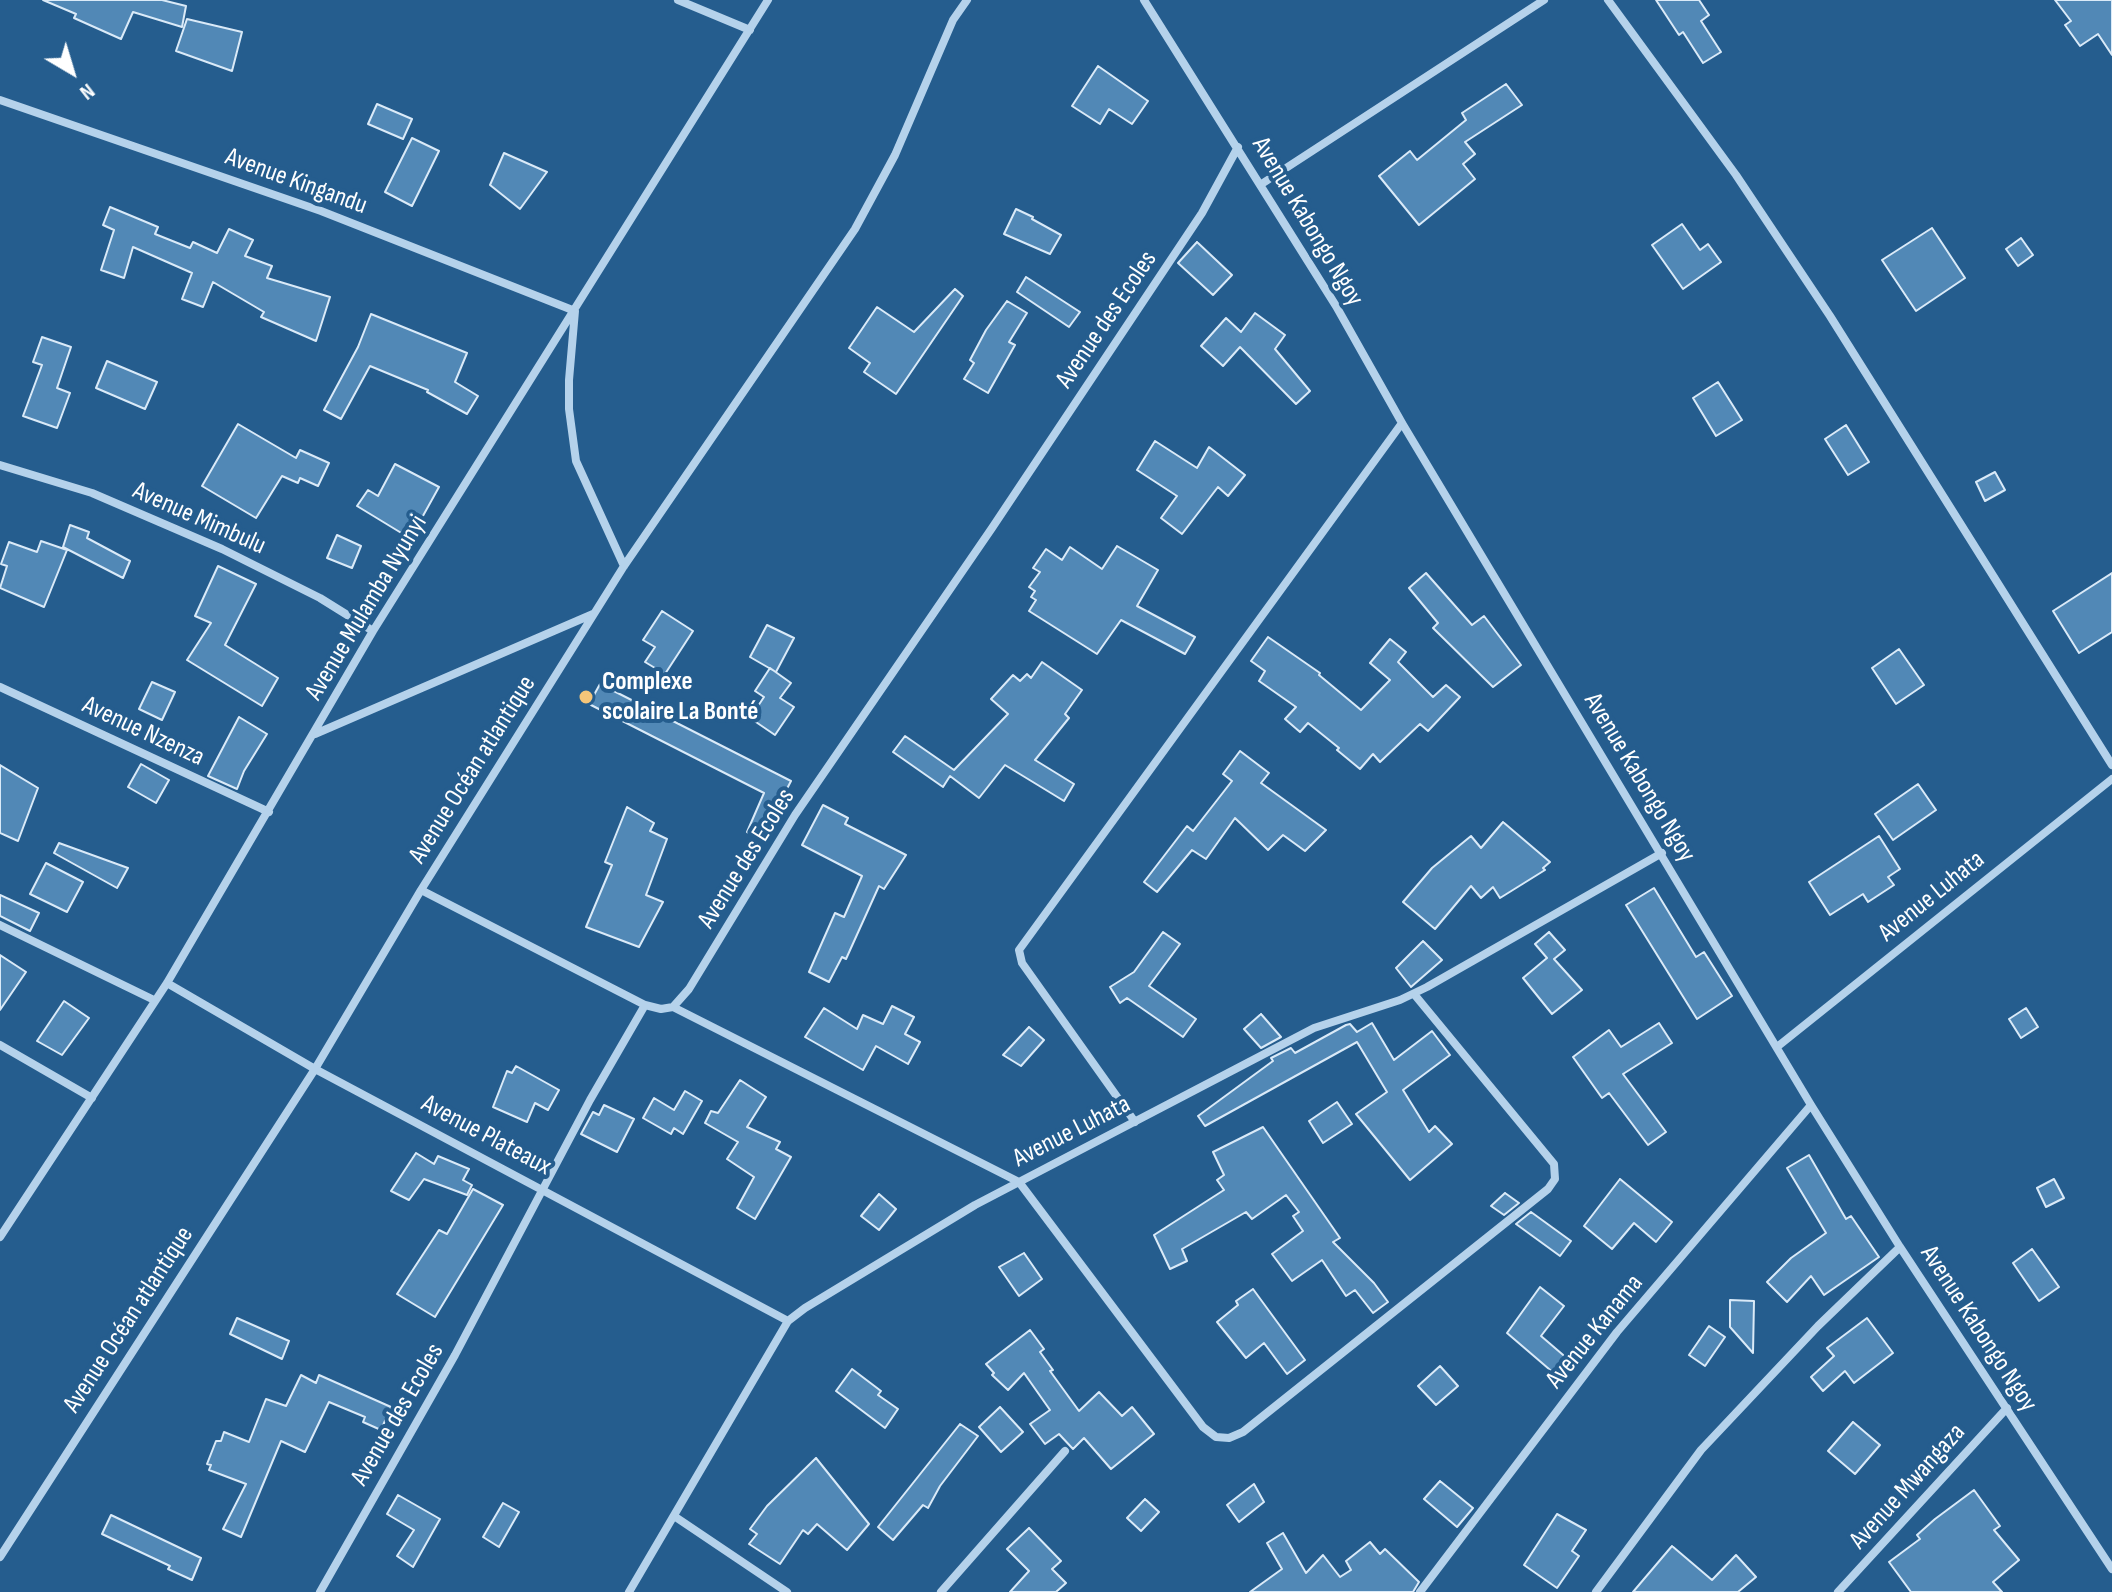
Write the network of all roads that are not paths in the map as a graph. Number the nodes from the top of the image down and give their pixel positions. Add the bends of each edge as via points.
1 (678, 0) edge
2 (768, 0) edge
3 (967, 0) edge
4 (1144, 0) edge
5 (1544, 0) edge
6 (1608, 0) edge
7 (750, 30) junction
8 (0, 100) edge
9 (1238, 147) junction
10 (1260, 185) junction
11 (575, 311) junction
12 (1402, 423) junction
13 (0, 465) edge
14 (624, 566) junction
15 (594, 614) junction
16 (373, 631) junction
17 (0, 687) edge
18 (313, 734) junction
19 (2112, 765) edge
20 (2112, 779) edge
21 (269, 812) junction
22 (1662, 853) junction
23 (421, 890) junction
24 (0, 925) edge
25 (167, 983) junction
26 (1414, 994) junction
27 (154, 1000) junction
28 (645, 1005) junction
29 (673, 1007) junction
30 (0, 1045) edge
31 (1777, 1047) junction
32 (315, 1069) junction
33 (92, 1098) junction
34 (1811, 1105) junction
35 (1135, 1122) junction
36 (1019, 1182) junction
37 (542, 1189) junction
38 (0, 1237) edge
39 (1900, 1247) junction
40 (788, 1321) junction
41 (2007, 1408) junction
42 (1065, 1451) dead end
43 (674, 1516) junction
44 (0, 1557) edge
45 (2112, 1569) edge
46 (320, 1592) edge
47 (629, 1592) edge
48 (787, 1592) edge
49 (941, 1592) edge
50 (1420, 1592) edge
51 (1596, 1592) edge
52 (1838, 1592) edge

1 - 7 street
2 - 7 street, Avenue Mulamba Nyunyi
3 - 14 street, Avenue Océan atlantique via 855,229
4 - 9 street, Avenue Kabongo Ngoy
5 - 10 street
6 - 19 street via 1736,175 1830,316
7 - 11 street, Avenue Mulamba Nyunyi
8 - 11 street, Avenue Kingandu via 321,211
9 - 10 street, Avenue Kabongo Ngoy
9 - 29 street, Avenue des Ecoles via 1202,213 795,815 702,971
10 - 12 street, Avenue Kabongo Ngoy
11 - 14 street via 569,380 576,461
11 - 16 street, Avenue Mulamba Nyunyi
12 - 22 street, Avenue Kabongo Ngoy
12 - 35 street via 1019,950 1022,963
13 - 16 street, Avenue Mimbulu via 92,493 222,549
14 - 15 street, Avenue Océan atlantique
15 - 18 street
15 - 23 street, Avenue Océan atlantique
16 - 18 street, Avenue Mulamba Nyunyi
17 - 21 street, Avenue Nzenza
18 - 21 street, Avenue Mulamba Nyunyi
20 - 31 street, Avenue Luhata
21 - 25 street, Avenue Mulamba Nyunyi
22 - 26 street, Avenue Luhata
22 - 31 street, Avenue Kabongo Ngoy
23 - 28 street
23 - 32 street, Avenue Océan atlantique
24 - 27 street
25 - 27 street, Avenue Mulamba Nyunyi
25 - 32 street, Avenue Plateaux
26 - 35 street, Avenue Luhata via 1314,1028
26 - 36 street via 1554,1164 1555,1179 1243,1432 1216,1437 1203,1427
27 - 33 street, Avenue Mulamba Nyunyi
28 - 29 street
28 - 37 street, Avenue des Ecoles
29 - 36 street
30 - 33 street
31 - 34 street, Avenue Kabongo Ngoy
32 - 37 street, Avenue Plateaux
32 - 44 street, Avenue Océan atlantique
33 - 38 street, Avenue Mulamba Nyunyi
34 - 39 street, Avenue Kabongo Ngoy
34 - 50 street, Avenue Kanama via 1617,1332
35 - 36 street, Avenue Luhata
36 - 40 street, Avenue Luhata
37 - 40 street, Avenue Plateaux
37 - 46 street, Avenue des Ecoles
39 - 41 street, Avenue Kabongo Ngoy
39 - 51 street via 1701,1450
40 - 43 street, Avenue Luhata
41 - 45 street, Avenue Kabongo Ngoy
41 - 52 street, Avenue Mwangaza
42 - 49 street
43 - 47 street, Avenue Luhata
43 - 48 street

